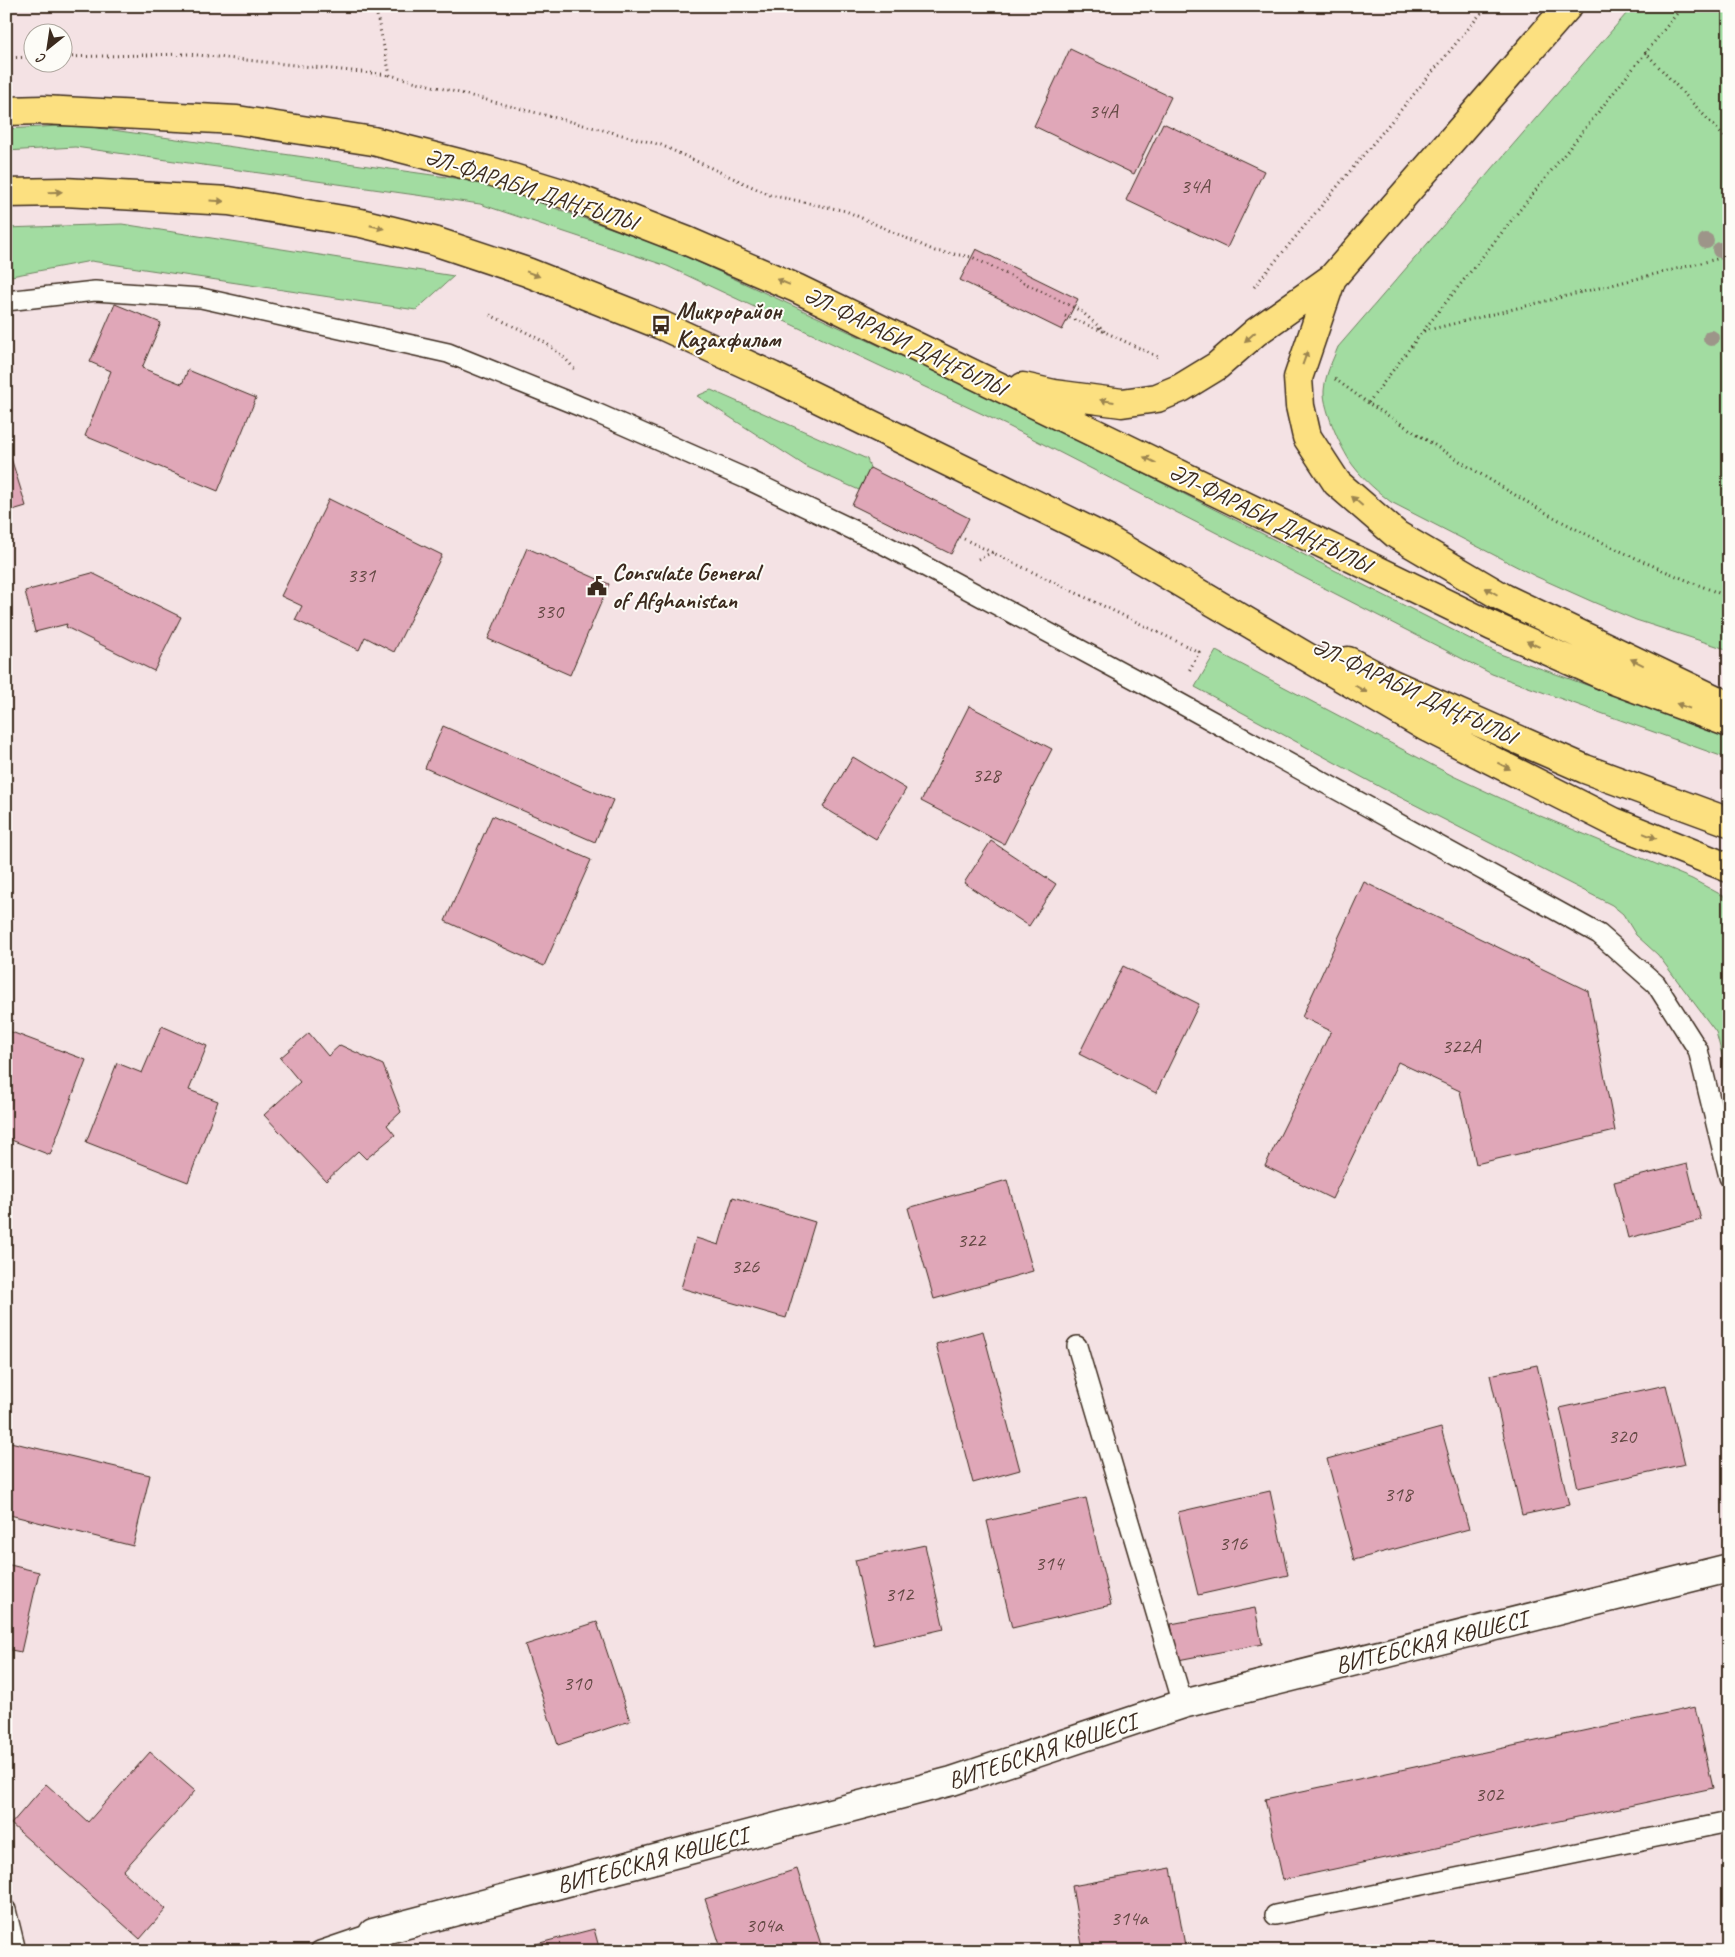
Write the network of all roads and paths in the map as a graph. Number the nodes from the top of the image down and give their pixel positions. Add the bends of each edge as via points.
1 (375, 6) edge
2 (1487, 6) edge
3 (1568, 6) edge
4 (1683, 6) edge
5 (1645, 52) junction
6 (22, 57) edge
7 (72, 57) edge
8 (6, 58) edge
9 (390, 75) junction
10 (6, 112) edge
11 (1729, 142) edge
12 (6, 193) edge
13 (1729, 256) edge
14 (1332, 278) junction
15 (1249, 292) dead end
16 (6, 300) edge
17 (1065, 316) dead end
18 (1423, 331) junction
19 (1105, 332) junction
20 (1166, 361) dead end
21 (979, 376) junction
22 (1334, 378) dead end
23 (1368, 403) junction
24 (964, 539) dead end
25 (1108, 540) junction
26 (1729, 598) edge
27 (1174, 700) junction
28 (1729, 706) edge
29 (1729, 723) edge
30 (1729, 822) edge
31 (1729, 868) edge
32 (1729, 1177) edge
33 (1077, 1346) dead end
34 (1729, 1568) edge
35 (1183, 1704) junction
36 (1729, 1822) edge
37 (6, 1910) edge
38 (1275, 1915) dead end
39 (375, 1942) edge
40 (16, 1951) edge
41 (320, 1951) edge

1 - 9 path
2 - 15 path
3 - 14 main road
4 - 5 path
5 - 11 path
5 - 18 path
6 - 8 path
7 - 9 path via 188,54
9 - 19 path via 660,145 770,195 846,211 935,251 972,257 1081,311
21 -> 10 main road, ӘЛ-ФАРАБИ ДАҢҒЫЛЫ via 796,288 688,241 568,195 490,171 373,141 237,120 43,110
12 -> 25 main road via 64,192 229,201 361,223 434,241 527,272 661,325
13 - 18 path
14 -> 21 main road via 1256,332 1217,366 1157,398 1122,403 1054,394
28 -> 14 main road via 1504,598 1397,535 1337,483 1307,437 1298,378
16 - 27 lane via 94,291 201,298 448,353 594,412 766,488 885,545
17 - 19 path
18 - 23 path
19 - 20 path
29 -> 21 main road, ӘЛ-ФАРАБИ ДАҢҒЫЛЫ via 1616,682 1492,626
22 - 23 path
23 - 26 path via 1576,529 1676,577
24 - 27 path via 1199,652
25 - 30 main road, ӘЛ-ФАРАБИ ДАҢҒЫЛЫ via 1390,683 1585,769
25 -> 31 main road via 1426,726 1614,822
27 - 32 lane via 1599,934 1656,984 1698,1050
33 - 35 lane
34 - 35 street, ВИТЕБСКАЯ КӨШЕСІ
35 - 39 street, ВИТЕБСКАЯ КӨШЕСІ via 952,1782
36 - 38 lane
37 - 40 lane
39 - 41 lane

